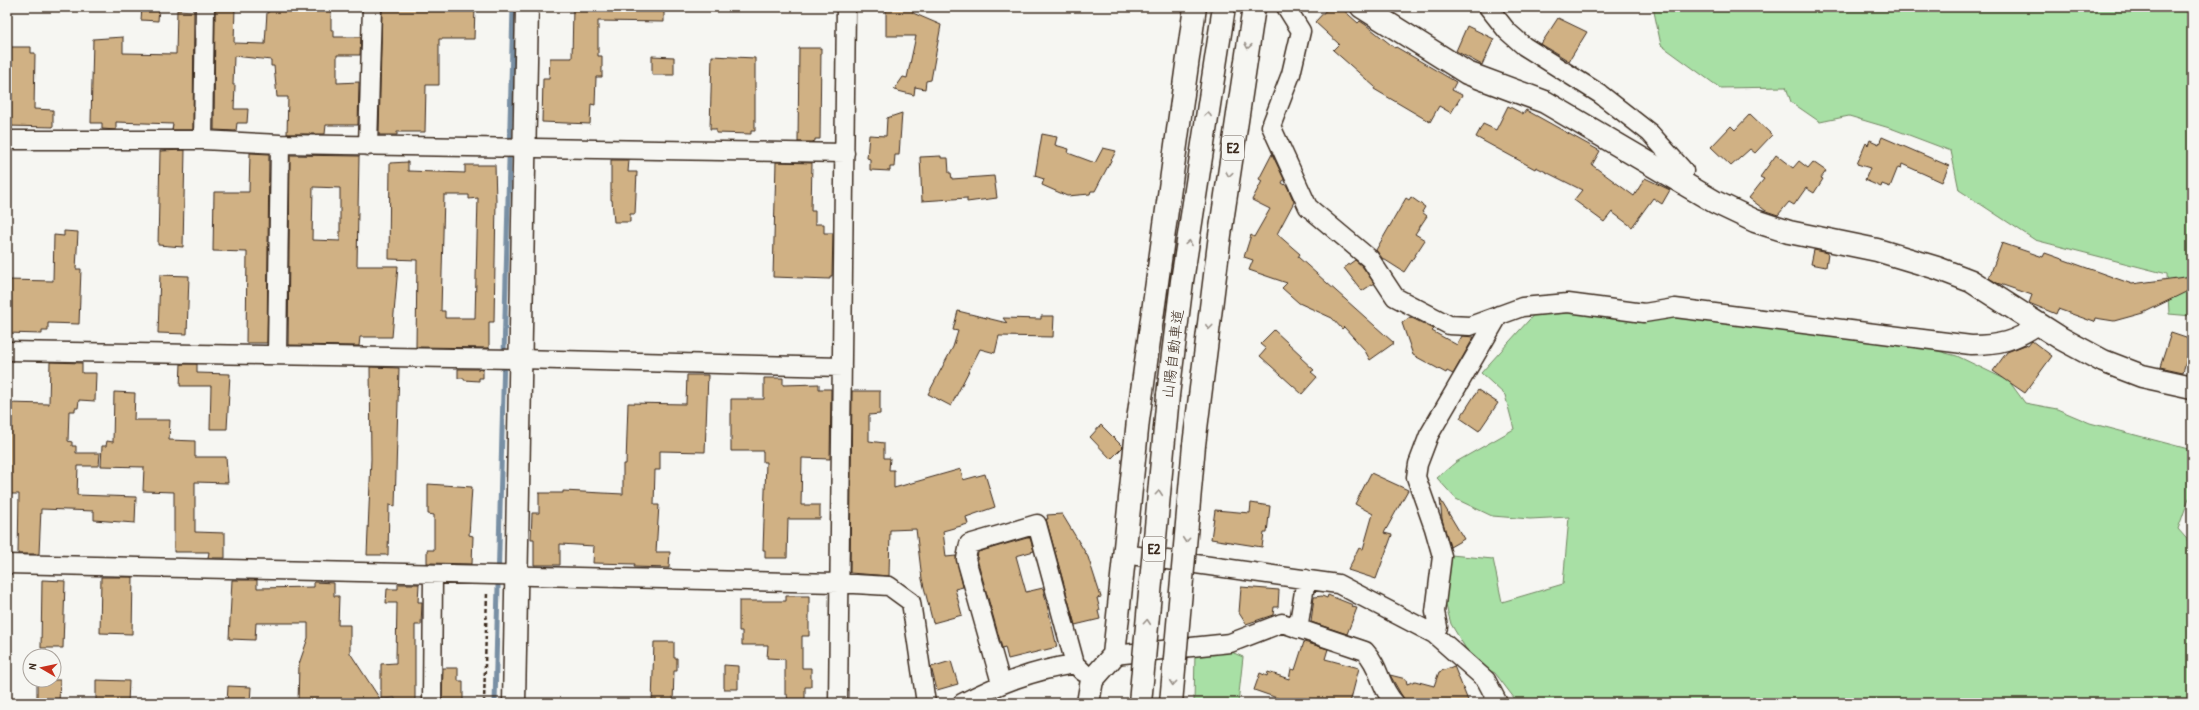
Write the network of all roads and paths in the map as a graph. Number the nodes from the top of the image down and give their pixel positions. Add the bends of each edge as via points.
1 (206, 7) edge
2 (372, 7) edge
3 (527, 7) edge
4 (846, 7) edge
5 (1195, 7) edge
6 (1224, 7) edge
7 (1254, 7) edge
8 (1286, 7) edge
9 (1362, 7) edge
10 (1488, 7) edge
11 (7, 140) edge
12 (203, 140) junction
13 (280, 144) junction
14 (368, 146) junction
15 (514, 148) junction
16 (845, 153) junction
17 (1682, 183) junction
18 (1499, 315) junction
19 (2038, 325) junction
20 (7, 351) edge
21 (277, 355) junction
22 (510, 359) junction
23 (842, 367) junction
24 (2192, 387) edge
25 (1124, 554) junction
26 (7, 564) edge
27 (433, 574) junction
28 (501, 576) junction
29 (1306, 579) junction
30 (838, 583) junction
31 (1298, 629) junction
32 (1434, 634) junction
33 (1114, 655) junction
34 (1075, 664) junction
35 (1092, 680) junction
36 (1001, 683) junction
37 (432, 703) edge
38 (484, 703) edge
39 (514, 703) edge
40 (838, 703) edge
41 (926, 703) edge
42 (962, 703) edge
43 (1088, 703) edge
44 (1140, 703) edge
45 (1171, 703) edge
46 (1395, 703) edge
47 (1498, 703) edge

1 - 12 street
2 - 14 street
3 - 15 main road
4 - 16 street
5 - 25 main road via 1138,420
44 -> 6 main road, 山陽自動車道 / E2, bridge via 1168,395 1182,281
7 -> 45 main road, E2, bridge via 1213,289 1194,445
8 - 18 street via 1302,31 1291,74 1271,126 1308,206 1370,259 1395,297 1449,325 1470,326
9 - 17 main road via 1467,73 1545,102
10 - 17 street via 1507,31 1524,46 1600,94 1650,133 1684,171
11 - 12 street
12 - 13 street
13 - 14 street
13 - 21 street
14 - 15 street
15 - 16 street
15 - 22 main road
16 - 23 street
17 - 19 main road via 1714,202 1788,232 1884,252 1944,270 1971,281
18 - 19 street via 1522,306 1568,303 1644,313 1675,308 1971,345 1995,345 2021,337
18 - 32 street via 1428,435 1418,464 1416,477 1442,556 1435,612 1438,627
19 - 24 main road via 2103,361 2142,376
20 - 21 street
21 - 22 street
22 - 23 street
22 - 28 main road
23 - 30 street
25 - 29 street
25 - 33 main road
26 - 27 street
27 - 28 street
27 - 37 street
28 - 30 street
28 - 38 path
28 - 39 main road
29 - 31 street
29 - 32 street via 1338,584
30 - 40 street
30 - 41 street via 889,586 911,602
31 - 33 street via 1282,624 1230,644
31 - 46 street via 1365,651 1374,661 1386,694
32 - 47 street via 1486,680
33 - 35 main road
34 - 35 street
34 - 36 street
34 - 36 street via 1037,524 969,544 966,559
35 - 43 main road
36 - 42 street

